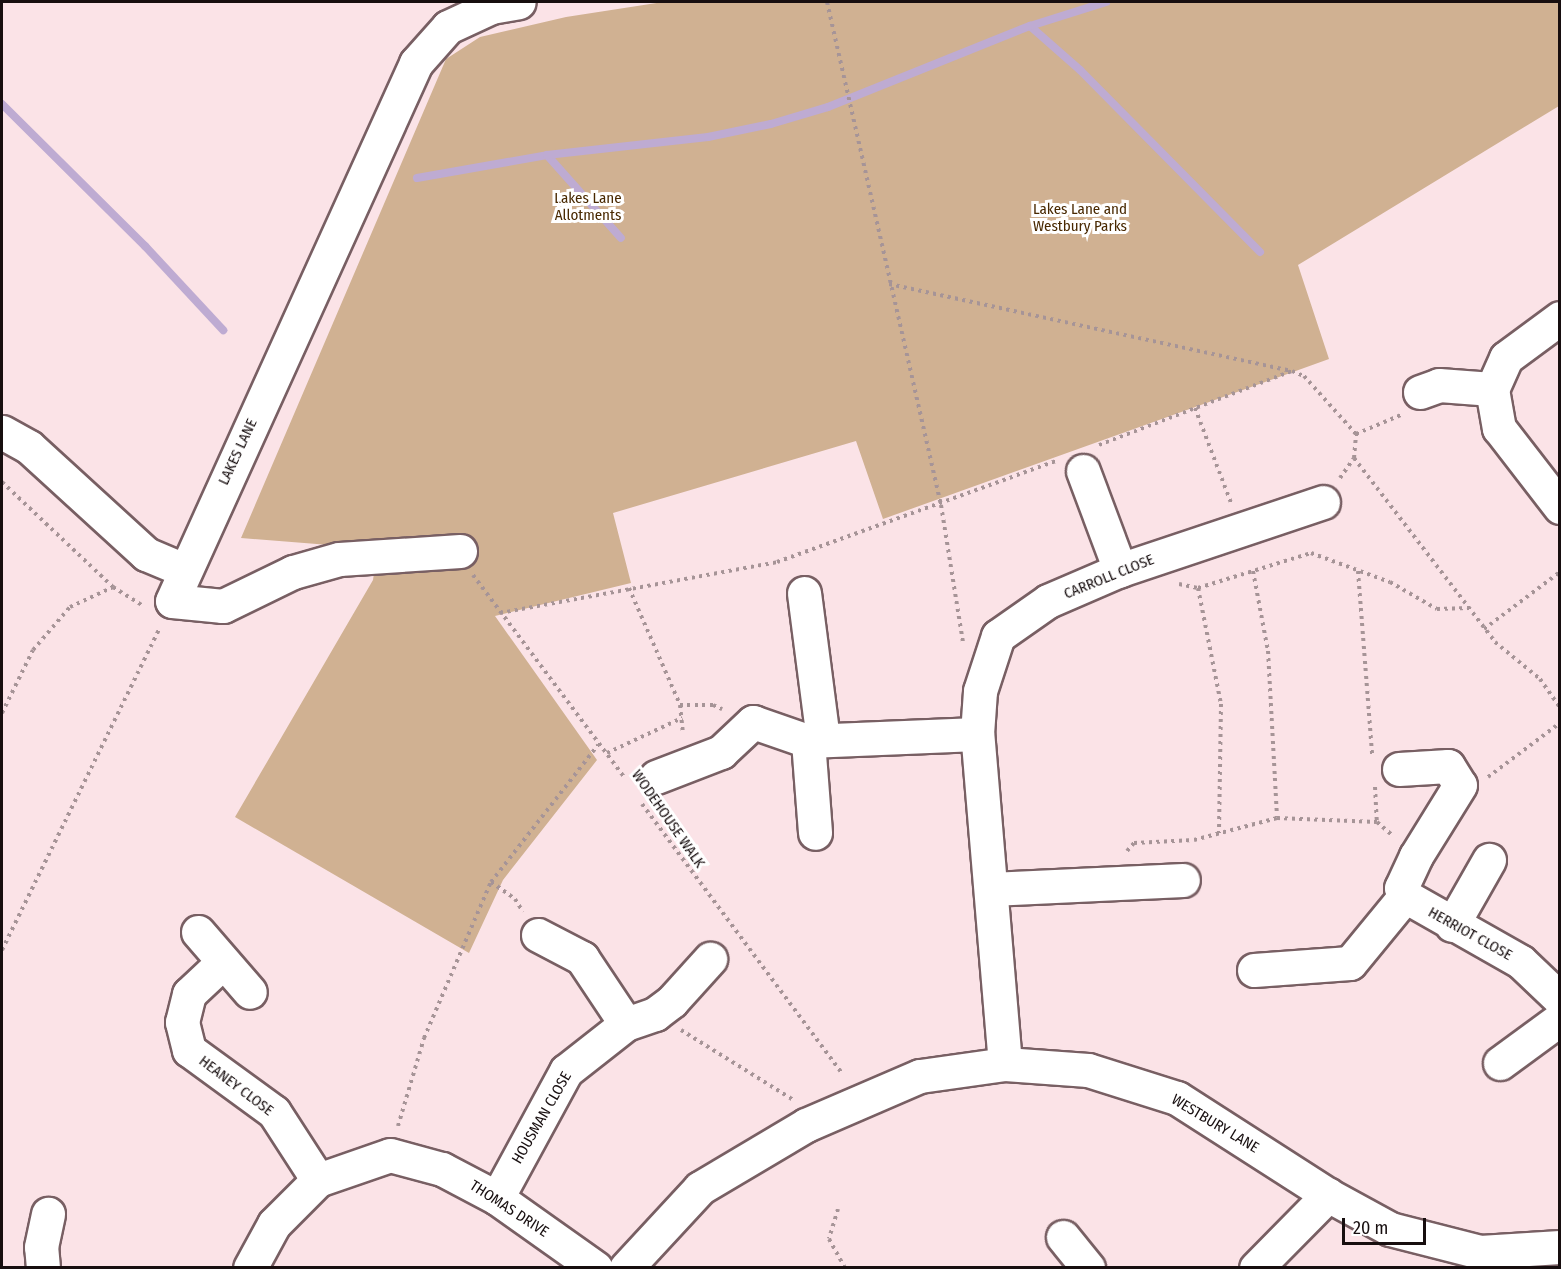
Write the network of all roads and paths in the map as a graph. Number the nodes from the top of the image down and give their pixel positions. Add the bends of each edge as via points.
1 (827, 2) edge
2 (499, 3) edge
3 (889, 284) junction
4 (1560, 318) edge
5 (1292, 371) junction
6 (1492, 389) junction
7 (1420, 392) joint
8 (1195, 408) junction
9 (2, 432) edge
10 (1356, 434) junction
11 (1354, 458) junction
12 (1080, 459) junction
13 (2, 482) edge
14 (1323, 502) joint
15 (941, 505) junction
16 (1560, 507) edge
17 (1242, 529) junction
18 (460, 551) joint
19 (1160, 556) junction
20 (184, 570) junction
21 (1120, 570) junction
22 (1253, 571) junction
23 (1358, 571) junction
24 (1560, 572) edge
25 (113, 587) junction
26 (629, 588) junction
27 (1198, 588) junction
28 (804, 593) dead end
29 (1469, 608) junction
30 (168, 610) junction
31 (500, 613) junction
32 (1484, 629) junction
33 (980, 691) junction
34 (1560, 708) edge
35 (2, 713) edge
36 (682, 718) dead end
37 (753, 722) junction
38 (977, 734) junction
39 (816, 740) junction
40 (598, 745) junction
41 (607, 753) junction
42 (1382, 770) junction
43 (640, 786) junction
44 (1277, 819) junction
45 (1377, 822) junction
46 (815, 833) dead end
47 (1219, 833) junction
48 (1416, 856) junction
49 (1119, 860) dead end
50 (1489, 860) dead end
51 (1183, 880) dead end
52 (491, 882) junction
53 (991, 889) junction
54 (1405, 896) junction
55 (1452, 925) junction
56 (198, 932) dead end
57 (538, 935) joint
58 (2, 950) edge
59 (710, 959) dead end
60 (222, 963) junction
61 (1254, 970) dead end
62 (250, 992) dead end
63 (1560, 999) edge
64 (651, 1013) junction
65 (1560, 1019) edge
66 (1500, 1063) dead end
67 (1005, 1064) junction
68 (860, 1099) junction
69 (822, 1118) junction
70 (390, 1155) junction
71 (318, 1180) junction
72 (1328, 1195) junction
73 (496, 1198) junction
74 (838, 1209) dead end
75 (48, 1214) dead end
76 (1064, 1237) dead end
77 (1560, 1247) edge
78 (43, 1268) edge
79 (250, 1268) edge
80 (596, 1268) edge
81 (626, 1268) edge
82 (845, 1268) edge
83 (1088, 1268) edge
84 (1257, 1268) edge

1 - 3 path
2 - 20 street, LAKES LANE via 448,27 416,63
3 - 5 path
3 - 15 path
4 - 6 street via 1506,358
5 - 8 path
5 - 10 path via 1304,376
6 - 7 street via 1439,385
6 - 16 street via 1499,428
7 - 10 path via 1414,410
8 - 12 path
8 - 17 path
9 - 20 street via 29,447 146,554
10 - 11 path
11 - 14 path
11 - 29 path
12 - 15 path
12 - 21 street
13 - 25 path
14 - 17 street, CARROLL CLOSE
15 - 26 path via 777,562
15 - 33 path via 967,668
17 - 19 street, CARROLL CLOSE
18 - 30 street via 339,559 293,572 223,606
18 - 31 path, WODEHOUSE WALK via 477,583
19 - 21 street, CARROLL CLOSE
19 - 27 path via 1171,582
20 - 30 street, LAKES LANE
21 - 33 street, CARROLL CLOSE via 1048,602 998,636
22 - 23 path via 1311,553
22 - 27 path
22 - 44 path via 1268,651
23 - 29 path via 1390,582 1437,609
23 - 42 path
24 - 32 path
25 - 30 path
25 - 35 path via 70,607 33,650
26 - 31 path
26 - 37 path via 680,705 713,705
27 - 47 path via 1221,704
28 - 39 street
29 - 32 path
30 - 58 path
31 - 40 path, WODEHOUSE WALK
32 - 34 path via 1540,679
33 - 38 street, CARROLL CLOSE
36 - 41 path
37 - 39 street
37 - 43 street via 721,752
38 - 39 street
38 - 53 street, CARROLL CLOSE
39 - 46 street
40 - 41 path, WODEHOUSE WALK
40 - 52 path
41 - 43 path, WODEHOUSE WALK
42 - 45 path
42 - 48 street via 1448,766 1460,785
43 - 68 path, WODEHOUSE WALK
44 - 45 path
44 - 47 path
45 - 48 path
47 - 49 path via 1194,840 1134,843
48 - 54 street via 1401,888
50 - 55 street
51 - 53 street
52 - 57 path via 515,899
52 - 70 path via 424,1038
53 - 67 street, CARROLL CLOSE
54 - 55 street, HERRIOT CLOSE
54 - 61 street via 1350,963
55 - 63 street, HERRIOT CLOSE via 1521,962
56 - 60 street
57 - 64 street via 582,958
59 - 64 street, HOUSMAN CLOSE
60 - 62 street
60 - 71 street, HEANEY CLOSE via 189,994 182,1022 189,1050 274,1112
64 - 69 path
64 - 73 street, HOUSMAN CLOSE via 566,1071
65 - 66 street
67 - 68 street, WESTBURY LANE via 920,1077
67 - 72 street, WESTBURY LANE via 1088,1070 1177,1098
68 - 69 street, WESTBURY LANE
69 - 81 street, WESTBURY LANE via 700,1188
70 - 71 street
70 - 73 street, THOMAS DRIVE via 442,1169
71 - 79 street via 274,1224
72 - 77 street, WESTBURY LANE via 1390,1229 1480,1252
72 - 84 street
73 - 80 street, THOMAS DRIVE
74 - 82 path via 829,1239
75 - 78 street via 41,1247
76 - 83 street

